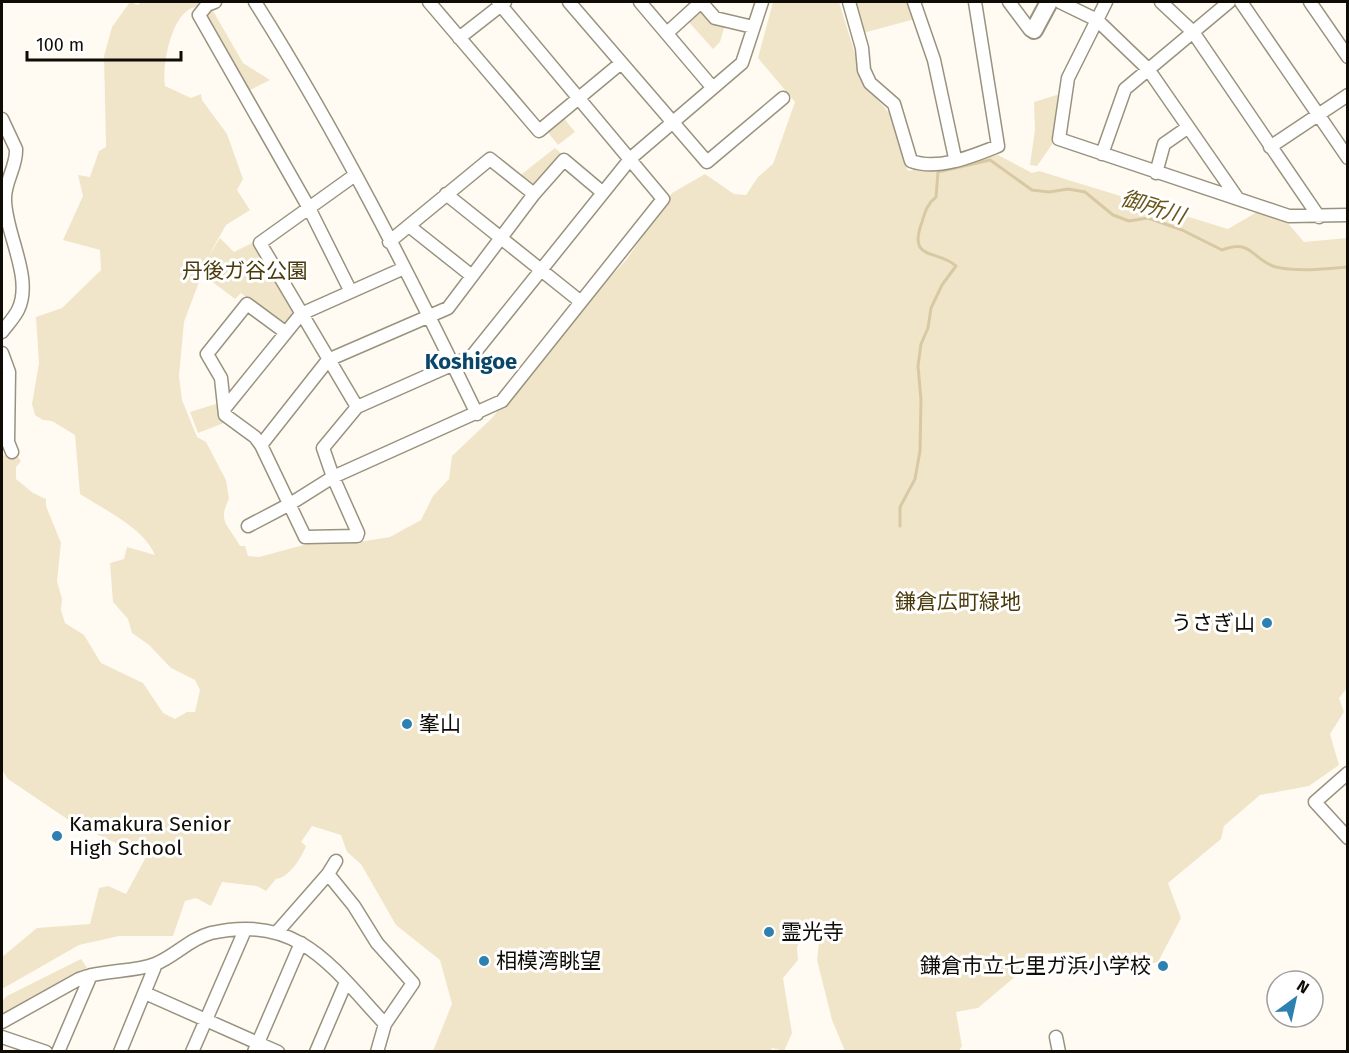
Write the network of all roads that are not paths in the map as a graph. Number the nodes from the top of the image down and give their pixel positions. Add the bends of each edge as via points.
1 (215, 2) edge
2 (255, 2) edge
3 (429, 2) edge
4 (571, 2) edge
5 (640, 2) edge
6 (701, 2) edge
7 (762, 2) edge
8 (849, 2) edge
9 (914, 2) edge
10 (975, 2) edge
11 (1009, 2) edge
12 (1049, 2) edge
13 (1060, 2) edge
14 (1106, 2) edge
15 (1161, 2) edge
16 (1229, 2) edge
17 (1241, 2) edge
18 (1310, 2) edge
19 (502, 3) edge
20 (1097, 20) junction
21 (753, 27) junction
22 (1034, 30) joint
23 (1193, 32) junction
24 (667, 33) junction
25 (459, 38) junction
26 (1347, 57) edge
27 (621, 63) junction
28 (1148, 69) junction
29 (712, 87) junction
30 (1347, 95) edge
31 (581, 98) junction
32 (783, 98) dead end
33 (1318, 115) junction
34 (2, 119) edge
35 (673, 122) junction
36 (1187, 128) junction
37 (1270, 147) junction
38 (1102, 154) junction
39 (630, 158) junction
40 (955, 158) junction
41 (1347, 158) edge
42 (1156, 173) junction
43 (355, 176) junction
44 (602, 192) junction
45 (534, 194) junction
46 (446, 195) junction
47 (1238, 199) junction
48 (309, 208) junction
49 (1347, 215) edge
50 (1319, 217) junction
51 (409, 226) junction
52 (501, 239) junction
53 (389, 242) junction
54 (402, 269) junction
55 (540, 270) junction
56 (472, 276) junction
57 (350, 290) junction
58 (580, 302) junction
59 (302, 314) junction
60 (427, 316) junction
61 (2, 332) edge
62 (285, 332) junction
63 (2, 353) edge
64 (328, 360) junction
65 (453, 364) junction
66 (357, 407) junction
67 (225, 408) junction
68 (477, 414) junction
69 (261, 445) junction
70 (12, 452) dead end
71 (333, 477) junction
72 (290, 504) junction
73 (248, 526) dead end
74 (1347, 773) edge
75 (1347, 838) edge
76 (336, 861) dead end
77 (328, 874) junction
78 (245, 930) junction
79 (278, 931) junction
80 (302, 944) junction
81 (156, 964) junction
82 (91, 975) junction
83 (346, 982) junction
84 (145, 993) junction
85 (206, 1020) junction
86 (2, 1022) edge
87 (385, 1024) junction
88 (2, 1037) edge
89 (1056, 1037) dead end
90 (256, 1047) edge
91 (46, 1052) edge
92 (58, 1052) edge
93 (120, 1052) edge
94 (192, 1052) edge
95 (278, 1052) edge
96 (316, 1052) edge
97 (376, 1052) edge
98 (1059, 1052) edge

1 - 48 street via 199,15
2 - 43 street
3 - 25 street
4 - 27 street
5 - 24 street
6 - 21 street via 715,18
6 - 24 street
7 - 21 street
8 - 40 street via 864,70 870,83 894,104 911,161 925,165
9 - 40 street via 934,60
10 - 40 street via 999,146
11 - 22 street via 1021,21
12 - 22 street
13 - 20 street
14 - 20 street
15 - 23 street
16 - 23 street
17 - 33 street
18 - 26 street
19 - 25 street
19 - 31 street
20 - 28 street
20 - 38 street via 1068,78 1059,139
21 - 29 street via 742,63
23 - 28 street
23 - 37 street
24 - 29 street
25 - 31 street via 539,131
27 - 31 street
27 - 35 street
28 - 36 street
28 - 38 street via 1125,90
29 - 35 street
30 - 33 street
31 - 39 street
32 - 35 street via 709,162
33 - 37 street
33 - 41 street
34 - 61 street via 16,149 5,197 17,250 22,299 18,312
35 - 39 street
36 - 42 street via 1164,144
36 - 47 street
37 - 50 street
38 - 42 street
39 - 44 street
39 - 58 street via 663,199
42 - 47 street
43 - 48 street
43 - 53 street
44 - 45 street via 564,160
44 - 55 street
45 - 46 street via 490,159
45 - 52 street
46 - 51 street
46 - 52 street
47 - 50 street via 1289,216
48 - 57 street
48 - 59 street via 260,243
49 - 50 street
51 - 53 street
51 - 56 street
52 - 55 street
52 - 56 street
53 - 54 street
54 - 57 street
54 - 60 street
55 - 58 street
55 - 65 street via 472,356
56 - 60 street via 448,308
57 - 59 street
58 - 68 street via 502,401
59 - 62 street
59 - 64 street
60 - 64 street
60 - 65 street
62 - 67 street
62 - 67 street via 247,304 207,354 221,378
63 - 70 street via 9,372 8,442
64 - 66 street
64 - 69 street
65 - 66 street
65 - 68 street
66 - 71 street via 323,448
67 - 69 street via 225,415
68 - 71 street
69 - 72 street
71 - 72 street
71 - 72 street via 357,536 305,537
72 - 73 street
74 - 75 street via 1315,802
76 - 77 street
77 - 79 street
77 - 87 street via 377,943 413,983
78 - 79 street
78 - 81 street via 210,933
78 - 85 street
79 - 80 street
80 - 83 street via 317,952
80 - 90 street
81 - 82 street
81 - 84 street
82 - 86 street
82 - 92 street
83 - 87 street
83 - 96 street
84 - 85 street
84 - 93 street
85 - 90 street
85 - 94 street
87 - 97 street
88 - 91 street
89 - 98 street
90 - 95 street

